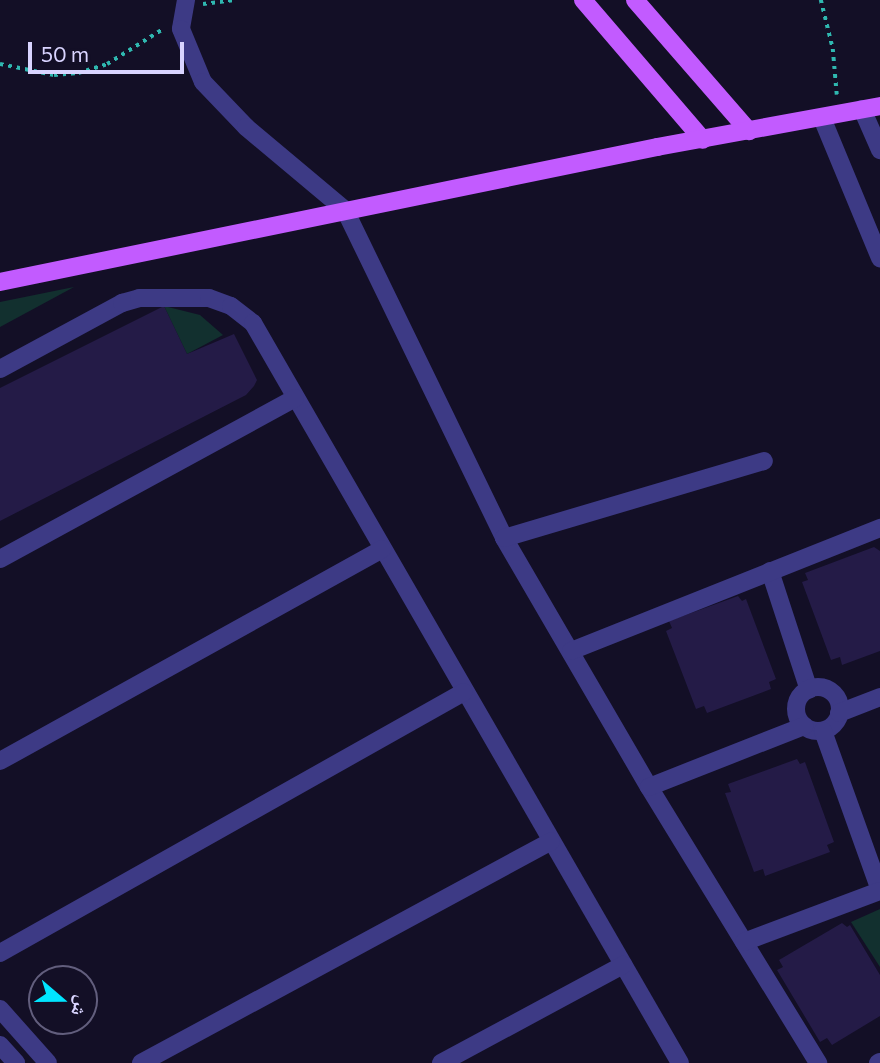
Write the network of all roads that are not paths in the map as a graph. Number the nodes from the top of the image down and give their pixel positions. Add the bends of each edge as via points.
1 (583, 0) edge
2 (635, 0) edge
3 (185, 3) edge
4 (871, 108) edge
5 (830, 116) junction
6 (749, 131) junction
7 (703, 140) junction
8 (880, 150) edge
9 (345, 210) junction
10 (880, 258) edge
11 (0, 282) edge
12 (0, 369) edge
13 (295, 397) junction
14 (764, 461) dead end
15 (880, 528) edge
16 (504, 538) junction
17 (382, 550) junction
18 (0, 559) edge
19 (770, 572) junction
20 (571, 651) junction
21 (809, 690) junction
22 (464, 692) junction
23 (880, 697) edge
24 (839, 713) junction
25 (804, 726) junction
26 (823, 731) junction
27 (0, 761) edge
28 (649, 787) junction
29 (551, 841) junction
30 (880, 890) edge
31 (744, 942) junction
32 (0, 953) edge
33 (623, 965) junction
34 (0, 1009) edge
35 (0, 1045) edge
36 (16, 1063) edge
37 (48, 1063) edge
38 (141, 1063) edge
39 (441, 1063) edge
40 (680, 1063) edge
41 (818, 1063) edge

1 - 7 main road
2 - 6 main road
3 - 9 street via 181,29 203,82 246,127
4 - 5 main road
4 - 8 street
5 - 6 main road
5 - 10 street
6 - 7 main road
7 - 9 main road
9 - 11 main road
9 - 16 street
12 - 13 street via 122,303 156,296 198,296 231,306 253,323
13 - 17 street
13 - 18 street
14 - 16 street
15 - 19 street
16 - 20 street
17 - 22 street
17 - 27 street
19 - 20 street
19 - 21 street
20 - 28 street
21 - 24 street via 822,688 834,694
21 - 25 street via 796,706
22 - 29 street
22 - 32 street
23 - 24 street
24 - 26 street via 834,724
25 - 26 street
25 - 28 street
26 - 30 street
28 - 31 street
29 - 33 street
29 - 38 street
30 - 31 street
31 - 41 street
33 - 39 street
33 - 40 street
34 - 37 street
35 - 36 street

